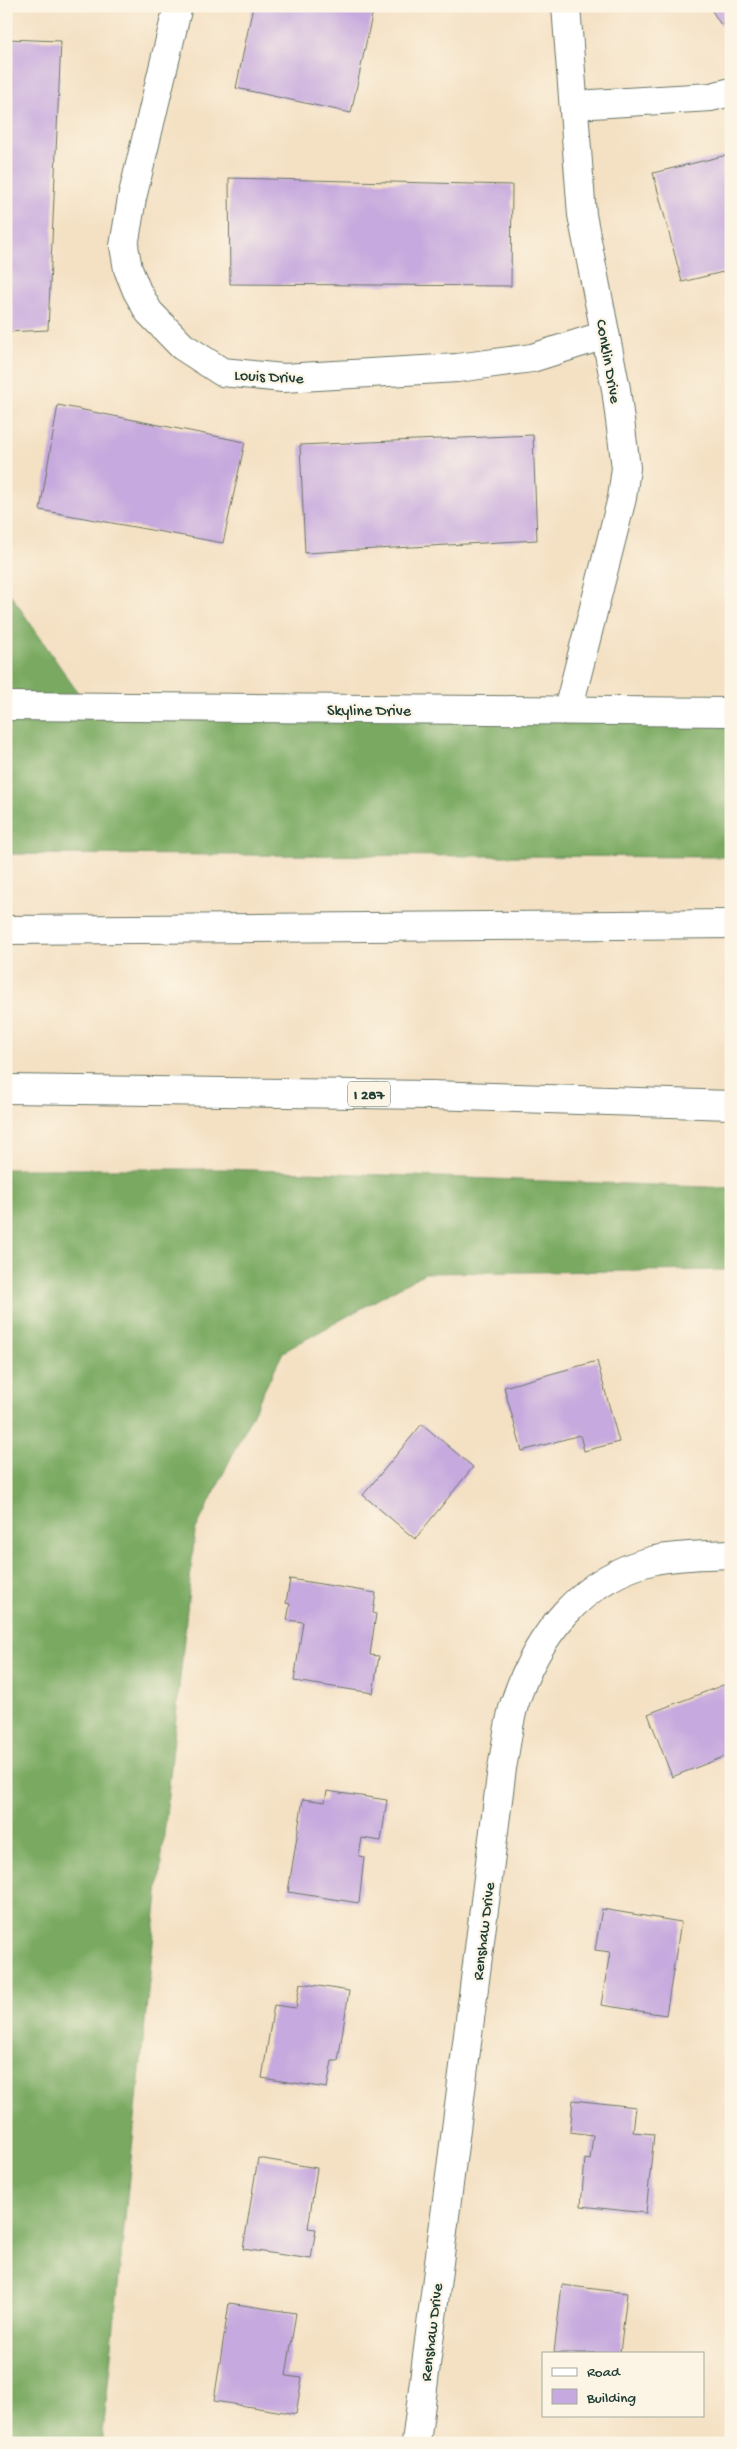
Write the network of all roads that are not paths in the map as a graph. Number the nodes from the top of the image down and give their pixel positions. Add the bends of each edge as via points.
1 (178, 6) edge
2 (566, 6) edge
3 (731, 92) edge
4 (575, 105) junction
5 (605, 335) junction
6 (6, 706) edge
7 (568, 710) junction
8 (731, 712) edge
9 (731, 924) edge
10 (6, 930) edge
11 (6, 1089) edge
12 (731, 1105) edge
13 (731, 1554) edge
14 (416, 2443) edge

1 - 5 main road, Louis Drive via 132,198 124,246 128,269 149,312 182,346 222,372 283,378 457,368 532,358
2 - 4 main road, Conklin Drive
3 - 4 main road via 711,97
4 - 5 main road, Conklin Drive via 582,215
5 - 7 main road, Conklin Drive via 626,468 622,498
6 - 7 main road, Skyline Drive
7 - 8 main road, Skyline Drive
9 - 10 main road
11 - 12 main road, I 287 via 421,1095
13 - 14 main road, Renshaw Drive via 656,1560 611,1576 591,1588 556,1621 531,1662 514,1706 502,1768

